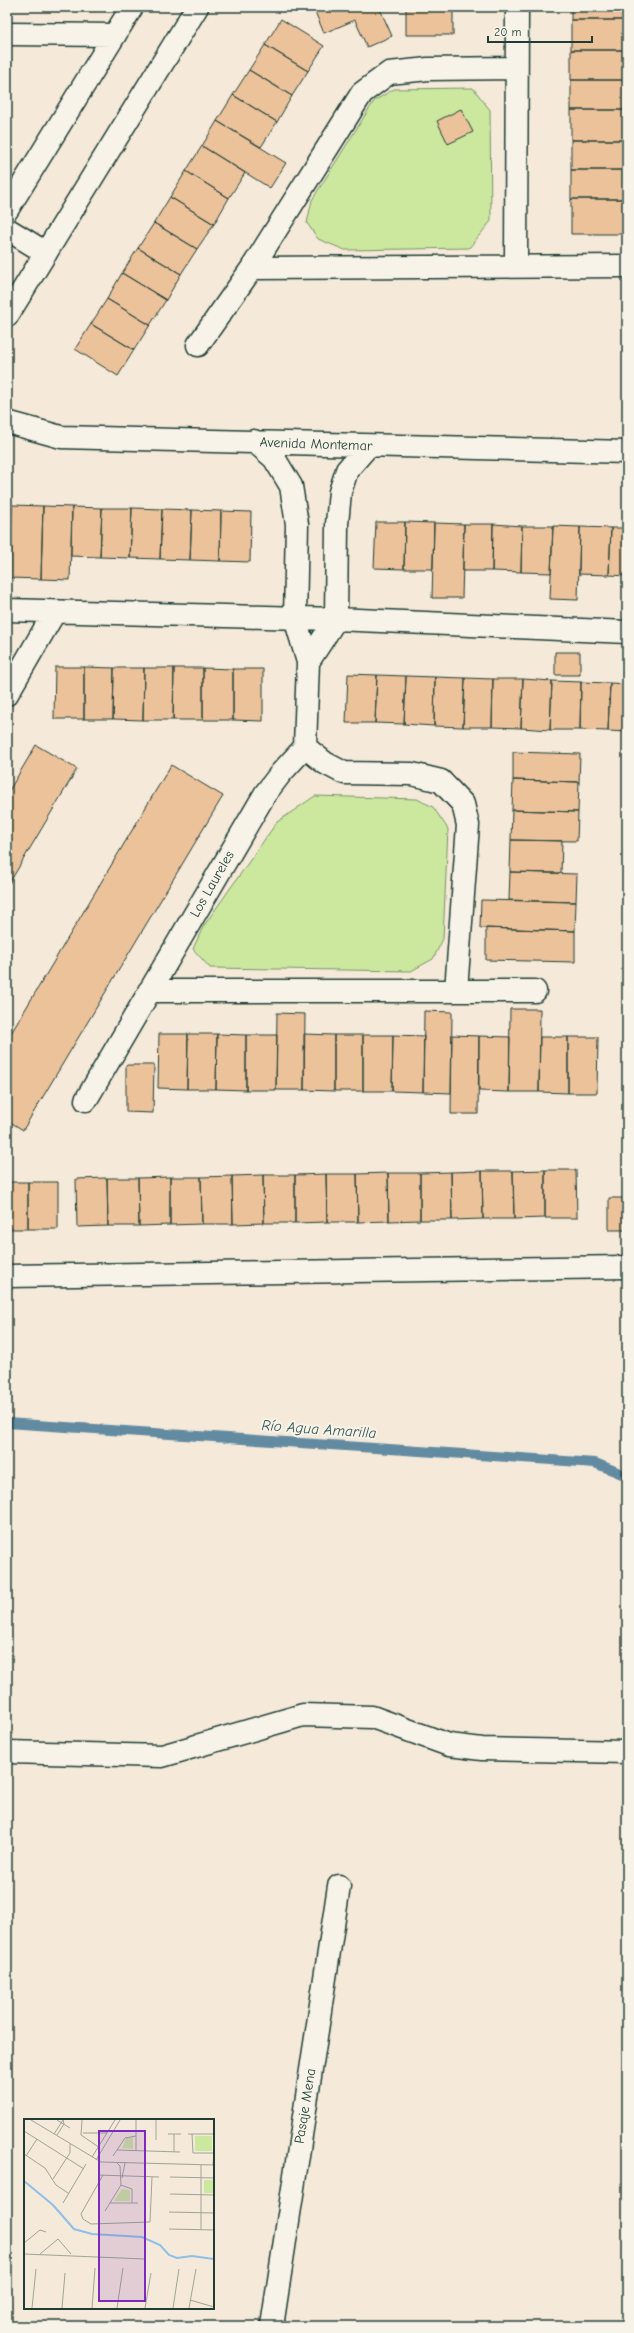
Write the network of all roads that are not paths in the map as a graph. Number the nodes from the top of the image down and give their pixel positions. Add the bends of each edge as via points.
1 (132, 7) edge
2 (197, 7) edge
3 (517, 7) edge
4 (7, 34) edge
5 (115, 35) junction
6 (516, 68) junction
7 (7, 210) edge
8 (7, 229) edge
9 (46, 252) junction
10 (516, 265) junction
11 (627, 266) edge
12 (252, 268) junction
13 (7, 316) edge
14 (198, 345) dead end
15 (7, 422) edge
16 (254, 442) junction
17 (367, 447) junction
18 (627, 452) edge
19 (7, 610) edge
20 (54, 613) junction
21 (295, 618) junction
22 (336, 619) junction
23 (627, 632) edge
24 (308, 662) junction
25 (7, 694) edge
26 (305, 747) junction
27 (149, 991) junction
28 (456, 991) junction
29 (535, 991) dead end
30 (86, 1100) dead end
31 (627, 1267) edge
32 (7, 1276) edge
33 (7, 1752) edge
34 (627, 1752) edge
35 (339, 1886) dead end
36 (272, 2326) edge

1 - 5 street
2 - 9 street
3 - 6 street
4 - 5 street
5 - 7 street
6 - 10 street
6 - 12 street via 428,69 389,73 362,94
8 - 9 street
9 - 13 street
10 - 11 street
10 - 12 street
12 - 14 street
15 - 16 street, Avenida Montemar via 61,437
16 - 17 street, Avenida Montemar
16 - 21 street via 274,458 291,486 297,524
17 - 18 street, Avenida Montemar
17 - 22 street via 347,470 340,492
19 - 20 street
20 - 21 street
20 - 25 street
21 - 22 street
21 - 24 street
22 - 23 street
22 - 24 street
24 - 26 street
26 - 27 street, Los Laureles via 265,794
26 - 28 street via 325,763 344,773 412,774 441,781 462,804 468,825
27 - 28 street
27 - 30 street, Los Laureles
28 - 29 street
31 - 32 street
33 - 34 street via 162,1756 302,1715 372,1716 449,1745 482,1749
35 - 36 street, Pasaje Mena

